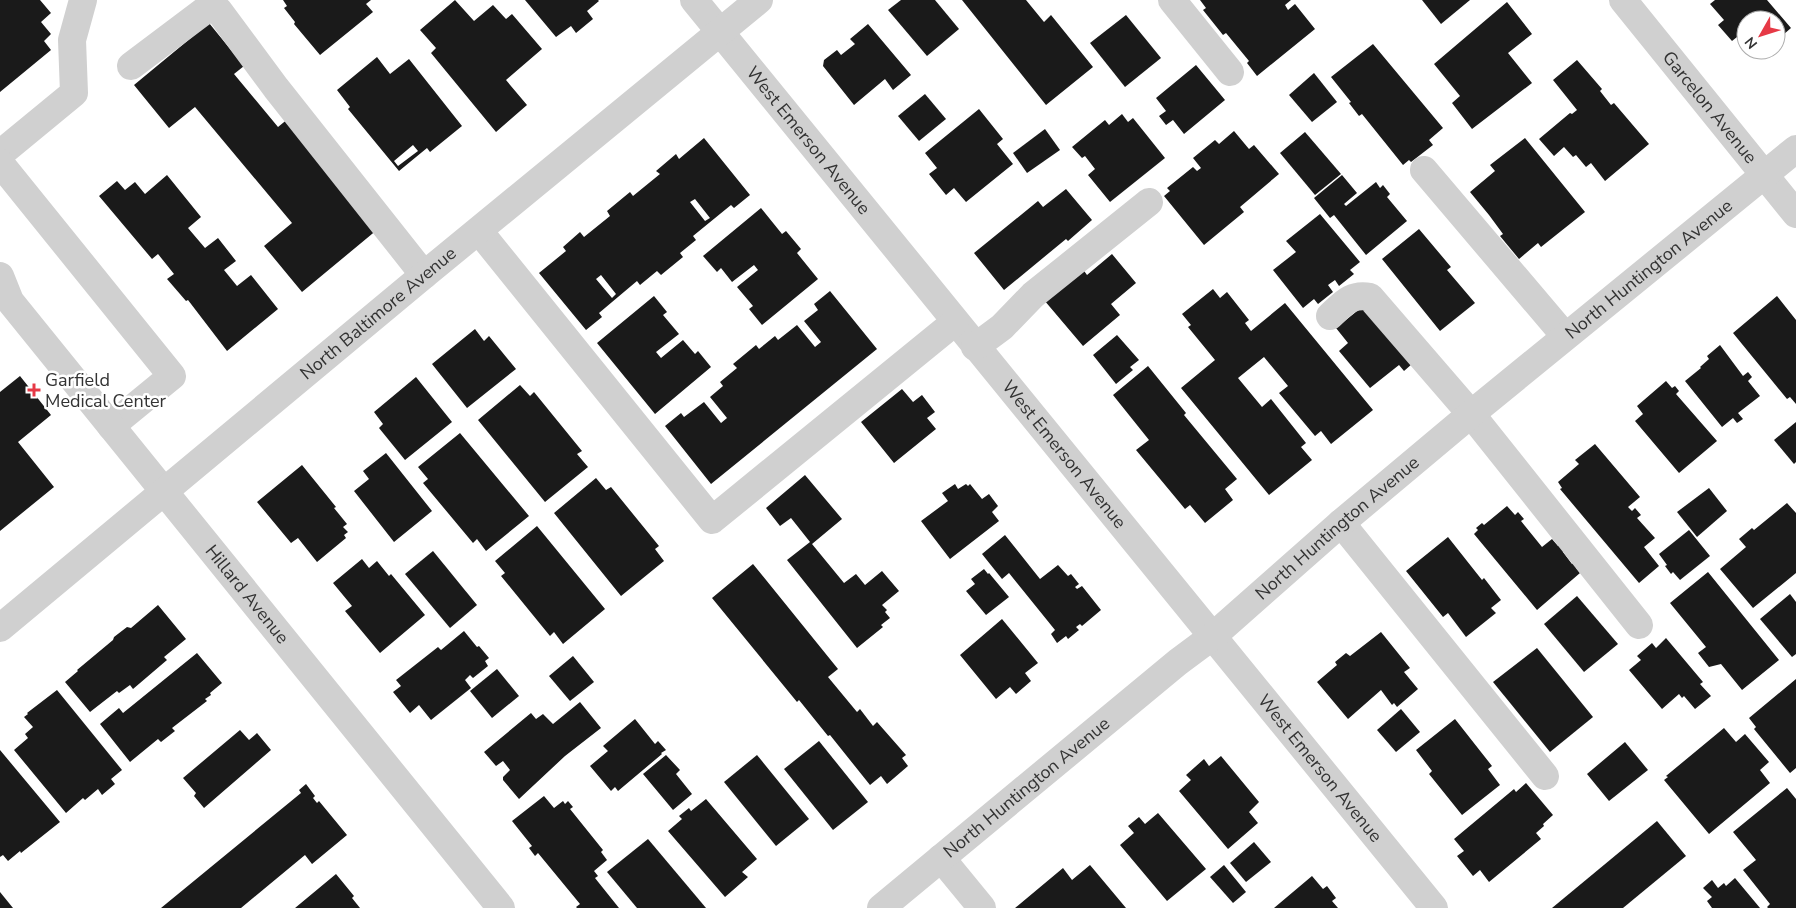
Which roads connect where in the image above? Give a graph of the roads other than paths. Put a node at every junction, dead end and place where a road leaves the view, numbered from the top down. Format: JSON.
{"nodes":[{"id":1,"x":84,"y":0,"type":"edge"},
{"id":2,"x":694,"y":0,"type":"edge"},
{"id":3,"x":759,"y":0,"type":"edge"},
{"id":4,"x":1172,"y":0,"type":"edge"},
{"id":5,"x":1622,"y":0,"type":"edge"},
{"id":6,"x":719,"y":32,"type":"junction"},
{"id":7,"x":131,"y":66,"type":"dead end"},
{"id":8,"x":1230,"y":72,"type":"dead end"},
{"id":9,"x":1796,"y":149,"type":"edge"},
{"id":10,"x":0,"y":154,"type":"edge"},
{"id":11,"x":0,"y":163,"type":"edge"},
{"id":12,"x":1424,"y":170,"type":"dead end"},
{"id":13,"x":1764,"y":176,"type":"junction"},
{"id":14,"x":1150,"y":202,"type":"dead end"},
{"id":15,"x":1796,"y":214,"type":"edge"},
{"id":16,"x":479,"y":231,"type":"junction"},
{"id":17,"x":424,"y":274,"type":"junction"},
{"id":18,"x":0,"y":276,"type":"edge"},
{"id":19,"x":1330,"y":316,"type":"dead end"},
{"id":20,"x":956,"y":322,"type":"junction"},
{"id":21,"x":1565,"y":336,"type":"junction"},
{"id":22,"x":976,"y":347,"type":"junction"},
{"id":23,"x":1471,"y":414,"type":"junction"},
{"id":24,"x":111,"y":426,"type":"junction"},
{"id":25,"x":164,"y":492,"type":"junction"},
{"id":26,"x":1341,"y":523,"type":"junction"},
{"id":27,"x":1639,"y":625,"type":"dead end"},
{"id":28,"x":0,"y":628,"type":"edge"},
{"id":29,"x":1213,"y":636,"type":"junction"},
{"id":30,"x":1545,"y":776,"type":"dead end"},
{"id":31,"x":941,"y":858,"type":"junction"},
{"id":32,"x":501,"y":908,"type":"edge"},
{"id":33,"x":880,"y":908,"type":"edge"},
{"id":34,"x":982,"y":908,"type":"edge"},
{"id":35,"x":1434,"y":908,"type":"edge"}],
"edges":[{"from":1,"to":10,"type":"street"},
{"from":2,"to":6,"type":"street","name":"West Emerson Avenue"},
{"from":3,"to":6,"type":"street","name":"North Baltimore Avenue"},
{"from":4,"to":8,"type":"street"},
{"from":5,"to":13,"type":"street","name":"Garcelon Avenue"},
{"from":6,"to":16,"type":"street","name":"North Baltimore Avenue"},
{"from":6,"to":20,"type":"street","name":"West Emerson Avenue"},
{"from":7,"to":17,"type":"street"},
{"from":9,"to":13,"type":"street","name":"North Huntington Avenue"},
{"from":11,"to":24,"type":"street"},
{"from":12,"to":21,"type":"street"},
{"from":13,"to":15,"type":"street","name":"Garcelon Avenue"},
{"from":13,"to":21,"type":"street","name":"North Huntington Avenue"},
{"from":14,"to":22,"type":"street"},
{"from":16,"to":17,"type":"street","name":"North Baltimore Avenue"},
{"from":16,"to":20,"type":"street"},
{"from":17,"to":25,"type":"street","name":"North Baltimore Avenue"},
{"from":18,"to":24,"type":"street","name":"Hillard Avenue"},
{"from":19,"to":23,"type":"street"},
{"from":20,"to":22,"type":"street","name":"West Emerson Avenue"},
{"from":21,"to":23,"type":"street","name":"North Huntington Avenue"},
{"from":22,"to":29,"type":"street","name":"West Emerson Avenue"},
{"from":23,"to":26,"type":"street","name":"North Huntington Avenue"},
{"from":23,"to":27,"type":"street"},
{"from":24,"to":25,"type":"street","name":"Hillard Avenue"},
{"from":25,"to":28,"type":"street","name":"North Baltimore Avenue"},
{"from":25,"to":32,"type":"street","name":"Hillard Avenue"},
{"from":26,"to":29,"type":"street","name":"North Huntington Avenue"},
{"from":26,"to":30,"type":"street"},
{"from":29,"to":31,"type":"street","name":"North Huntington Avenue"},
{"from":29,"to":35,"type":"street","name":"West Emerson Avenue"},
{"from":31,"to":33,"type":"street","name":"North Huntington Avenue"},
{"from":31,"to":34,"type":"street"}]}
